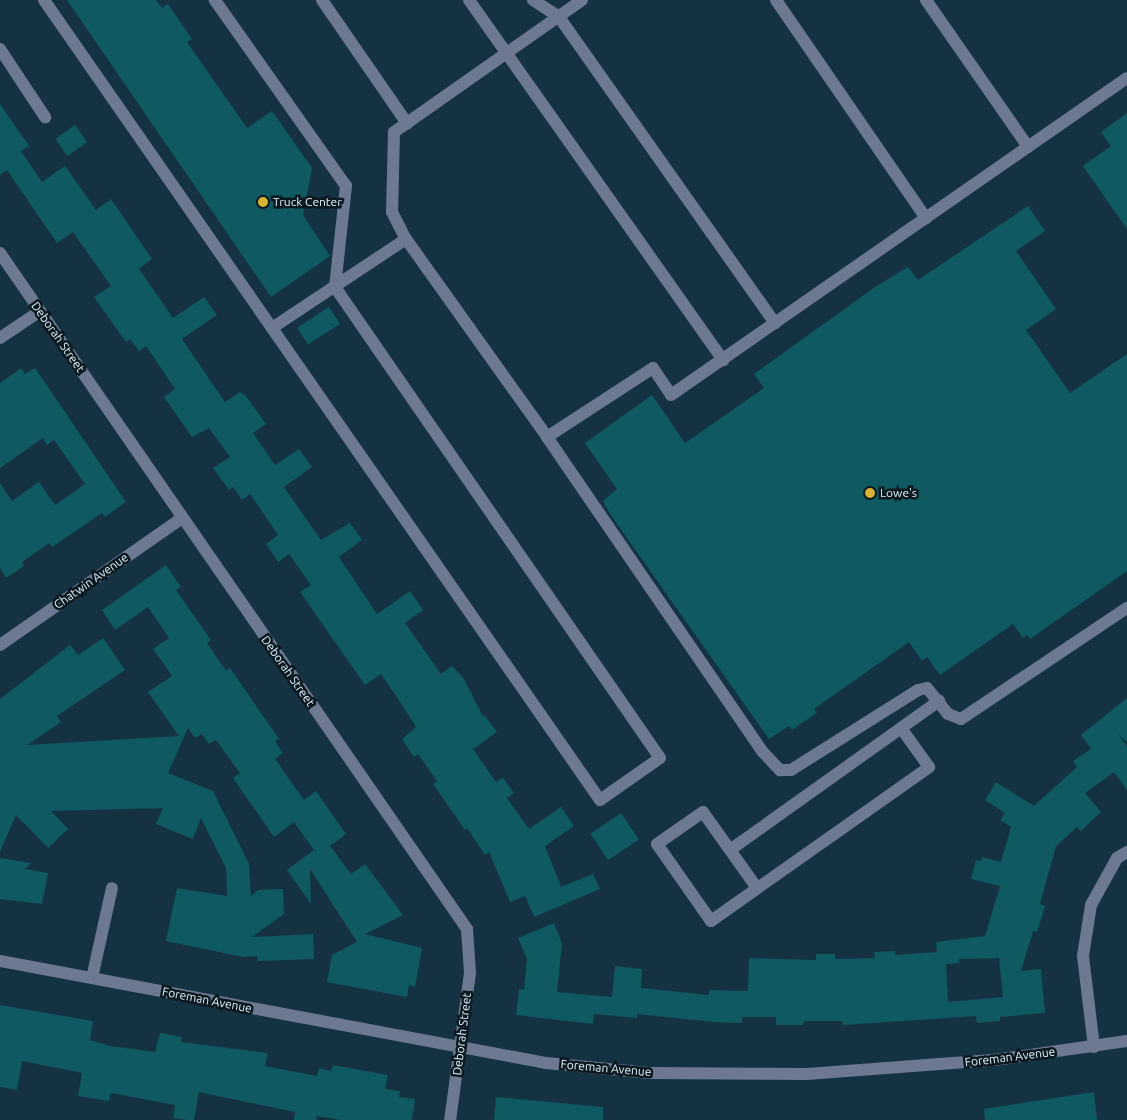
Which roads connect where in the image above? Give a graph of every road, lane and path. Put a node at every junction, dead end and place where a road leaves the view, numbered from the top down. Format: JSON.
{"nodes":[{"id":1,"x":44,"y":0,"type":"edge"},
{"id":2,"x":215,"y":0,"type":"edge"},
{"id":3,"x":322,"y":0,"type":"edge"},
{"id":4,"x":468,"y":0,"type":"edge"},
{"id":5,"x":533,"y":0,"type":"edge"},
{"id":6,"x":554,"y":0,"type":"edge"},
{"id":7,"x":582,"y":0,"type":"edge"},
{"id":8,"x":776,"y":0,"type":"edge"},
{"id":9,"x":926,"y":0,"type":"edge"},
{"id":10,"x":559,"y":17,"type":"junction"},
{"id":11,"x":0,"y":50,"type":"edge"},
{"id":12,"x":506,"y":53,"type":"junction"},
{"id":13,"x":1127,"y":78,"type":"edge"},
{"id":14,"x":45,"y":117,"type":"dead end"},
{"id":15,"x":407,"y":123,"type":"junction"},
{"id":16,"x":1028,"y":147,"type":"junction"},
{"id":17,"x":926,"y":218,"type":"junction"},
{"id":18,"x":406,"y":239,"type":"junction"},
{"id":19,"x":0,"y":253,"type":"edge"},
{"id":20,"x":335,"y":287,"type":"junction"},
{"id":21,"x":40,"y":311,"type":"junction"},
{"id":22,"x":775,"y":324,"type":"junction"},
{"id":23,"x":272,"y":328,"type":"junction"},
{"id":24,"x":0,"y":338,"type":"edge"},
{"id":25,"x":722,"y":360,"type":"junction"},
{"id":26,"x":547,"y":438,"type":"junction"},
{"id":27,"x":182,"y":518,"type":"junction"},
{"id":28,"x":1127,"y":608,"type":"edge"},
{"id":29,"x":0,"y":645,"type":"edge"},
{"id":30,"x":939,"y":701,"type":"junction"},
{"id":31,"x":901,"y":728,"type":"junction"},
{"id":32,"x":730,"y":850,"type":"junction"},
{"id":33,"x":1127,"y":852,"type":"edge"},
{"id":34,"x":112,"y":888,"type":"dead end"},
{"id":35,"x":757,"y":888,"type":"junction"},
{"id":36,"x":0,"y":961,"type":"edge"},
{"id":37,"x":92,"y":978,"type":"junction"},
{"id":38,"x":1127,"y":1041,"type":"edge"},
{"id":39,"x":462,"y":1047,"type":"junction"},
{"id":40,"x":1094,"y":1047,"type":"junction"},
{"id":41,"x":450,"y":1120,"type":"edge"}],
"edges":[{"from":1,"to":23,"type":"street"},
{"from":2,"to":20,"type":"street"},
{"from":3,"to":15,"type":"street"},
{"from":4,"to":12,"type":"street"},
{"from":5,"to":10,"type":"street"},
{"from":6,"to":10,"type":"street"},
{"from":7,"to":10,"type":"street"},
{"from":8,"to":17,"type":"street"},
{"from":9,"to":16,"type":"street"},
{"from":10,"to":12,"type":"street"},
{"from":10,"to":22,"type":"street"},
{"from":11,"to":14,"type":"street"},
{"from":12,"to":15,"type":"street"},
{"from":12,"to":25,"type":"street"},
{"from":13,"to":16,"type":"street"},
{"from":15,"to":18,"type":"street"},
{"from":16,"to":17,"type":"street"},
{"from":17,"to":22,"type":"street"},
{"from":18,"to":20,"type":"street"},
{"from":18,"to":26,"type":"street"},
{"from":19,"to":21,"type":"street","name":"Deborah Street"},
{"from":20,"to":23,"type":"street"},
{"from":20,"to":23,"type":"street"},
{"from":21,"to":24,"type":"street"},
{"from":21,"to":27,"type":"street","name":"Deborah Street"},
{"from":22,"to":25,"type":"street"},
{"from":25,"to":26,"type":"street"},
{"from":26,"to":30,"type":"street"},
{"from":27,"to":29,"type":"street","name":"Chatwin Avenue"},
{"from":27,"to":39,"type":"street","name":"Deborah Street"},
{"from":28,"to":30,"type":"street"},
{"from":30,"to":31,"type":"street"},
{"from":31,"to":32,"type":"street"},
{"from":31,"to":35,"type":"street"},
{"from":32,"to":35,"type":"street"},
{"from":32,"to":35,"type":"street"},
{"from":33,"to":40,"type":"street"},
{"from":34,"to":37,"type":"street"},
{"from":36,"to":37,"type":"street","name":"Foreman Avenue"},
{"from":37,"to":39,"type":"street","name":"Foreman Avenue"},
{"from":38,"to":40,"type":"street","name":"Foreman Avenue"},
{"from":39,"to":40,"type":"street","name":"Foreman Avenue"},
{"from":39,"to":41,"type":"street","name":"Deborah Street"}]}
